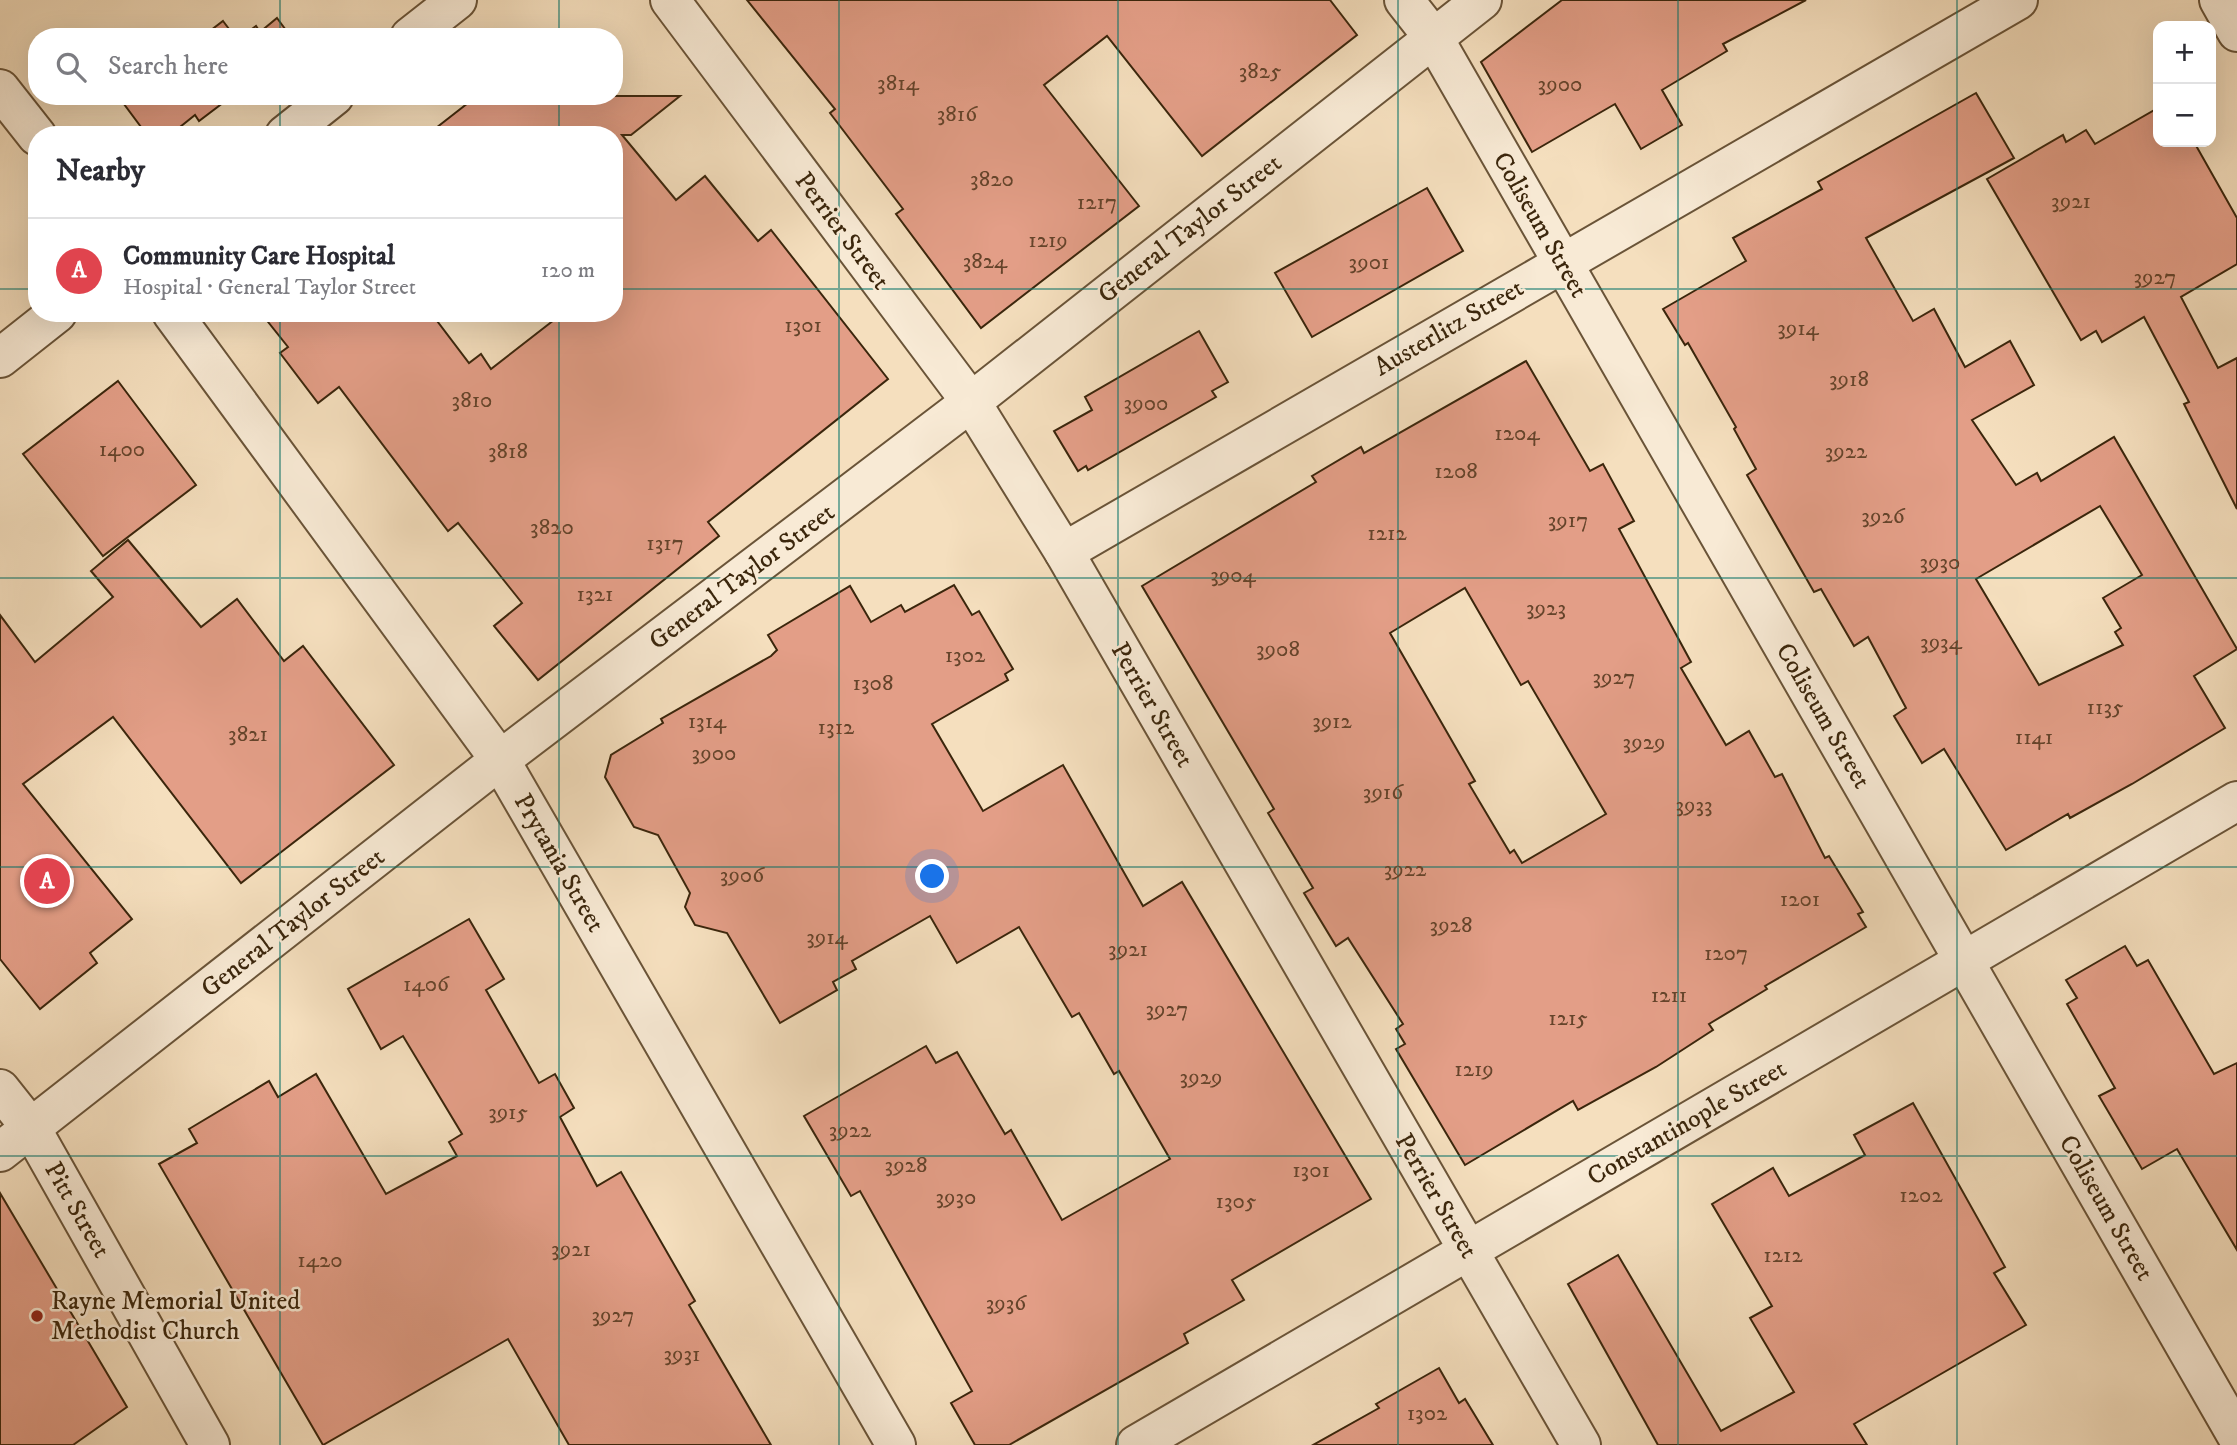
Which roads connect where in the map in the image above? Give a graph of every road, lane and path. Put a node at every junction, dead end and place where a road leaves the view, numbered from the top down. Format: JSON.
{"nodes":[{"id":1,"x":457,"y":0,"type":"edge"},
{"id":2,"x":670,"y":0,"type":"edge"},
{"id":3,"x":1404,"y":0,"type":"edge"},
{"id":4,"x":1482,"y":0,"type":"edge"},
{"id":5,"x":2018,"y":0,"type":"edge"},
{"id":6,"x":2219,"y":0,"type":"edge"},
{"id":7,"x":421,"y":28,"type":"edge"},
{"id":8,"x":2237,"y":32,"type":"edge"},
{"id":9,"x":1433,"y":37,"type":"junction"},
{"id":10,"x":0,"y":89,"type":"edge"},
{"id":11,"x":323,"y":105,"type":"edge"},
{"id":12,"x":29,"y":126,"type":"edge"},
{"id":13,"x":296,"y":126,"type":"edge"},
{"id":14,"x":1561,"y":262,"type":"junction"},
{"id":15,"x":46,"y":322,"type":"edge"},
{"id":16,"x":180,"y":322,"type":"edge"},
{"id":17,"x":0,"y":358,"type":"edge"},
{"id":18,"x":971,"y":402,"type":"junction"},
{"id":19,"x":1064,"y":552,"type":"junction"},
{"id":20,"x":500,"y":760,"type":"junction"},
{"id":21,"x":2237,"y":801,"type":"edge"},
{"id":22,"x":1964,"y":961,"type":"junction"},
{"id":23,"x":0,"y":1089,"type":"edge"},
{"id":24,"x":30,"y":1128,"type":"junction"},
{"id":25,"x":0,"y":1152,"type":"edge"},
{"id":26,"x":1469,"y":1251,"type":"junction"},
{"id":27,"x":2237,"y":1436,"type":"edge"},
{"id":28,"x":210,"y":1445,"type":"edge"},
{"id":29,"x":896,"y":1445,"type":"edge"},
{"id":30,"x":1136,"y":1445,"type":"edge"},
{"id":31,"x":1581,"y":1445,"type":"edge"}],
"edges":[{"from":1,"to":7,"type":"street"},
{"from":2,"to":18,"type":"street","name":"Perrier Street"},
{"from":3,"to":9,"type":"street","name":"Coliseum Street"},
{"from":4,"to":9,"type":"street","name":"General Taylor Street"},
{"from":5,"to":14,"type":"street","name":"Austerlitz Street"},
{"from":6,"to":8,"type":"street"},
{"from":9,"to":14,"type":"street","name":"Coliseum Street"},
{"from":9,"to":18,"type":"street","name":"General Taylor Street"},
{"from":10,"to":12,"type":"street"},
{"from":11,"to":13,"type":"street"},
{"from":14,"to":19,"type":"street","name":"Austerlitz Street"},
{"from":14,"to":22,"type":"street","name":"Coliseum Street"},
{"from":15,"to":17,"type":"street"},
{"from":16,"to":20,"type":"street","name":"Prytania Street"},
{"from":18,"to":19,"type":"street","name":"Perrier Street"},
{"from":18,"to":20,"type":"street","name":"General Taylor Street"},
{"from":19,"to":26,"type":"street","name":"Perrier Street"},
{"from":20,"to":24,"type":"street","name":"General Taylor Street"},
{"from":20,"to":29,"type":"street","name":"Prytania Street"},
{"from":21,"to":22,"type":"street","name":"Constantinople Street"},
{"from":22,"to":26,"type":"street","name":"Constantinople Street"},
{"from":22,"to":27,"type":"street","name":"Coliseum Street"},
{"from":23,"to":24,"type":"street","name":"Pitt Street"},
{"from":24,"to":25,"type":"street","name":"General Taylor Street"},
{"from":24,"to":28,"type":"street","name":"Pitt Street"},
{"from":26,"to":30,"type":"street","name":"Constantinople Street"},
{"from":26,"to":31,"type":"street","name":"Perrier Street"}]}
